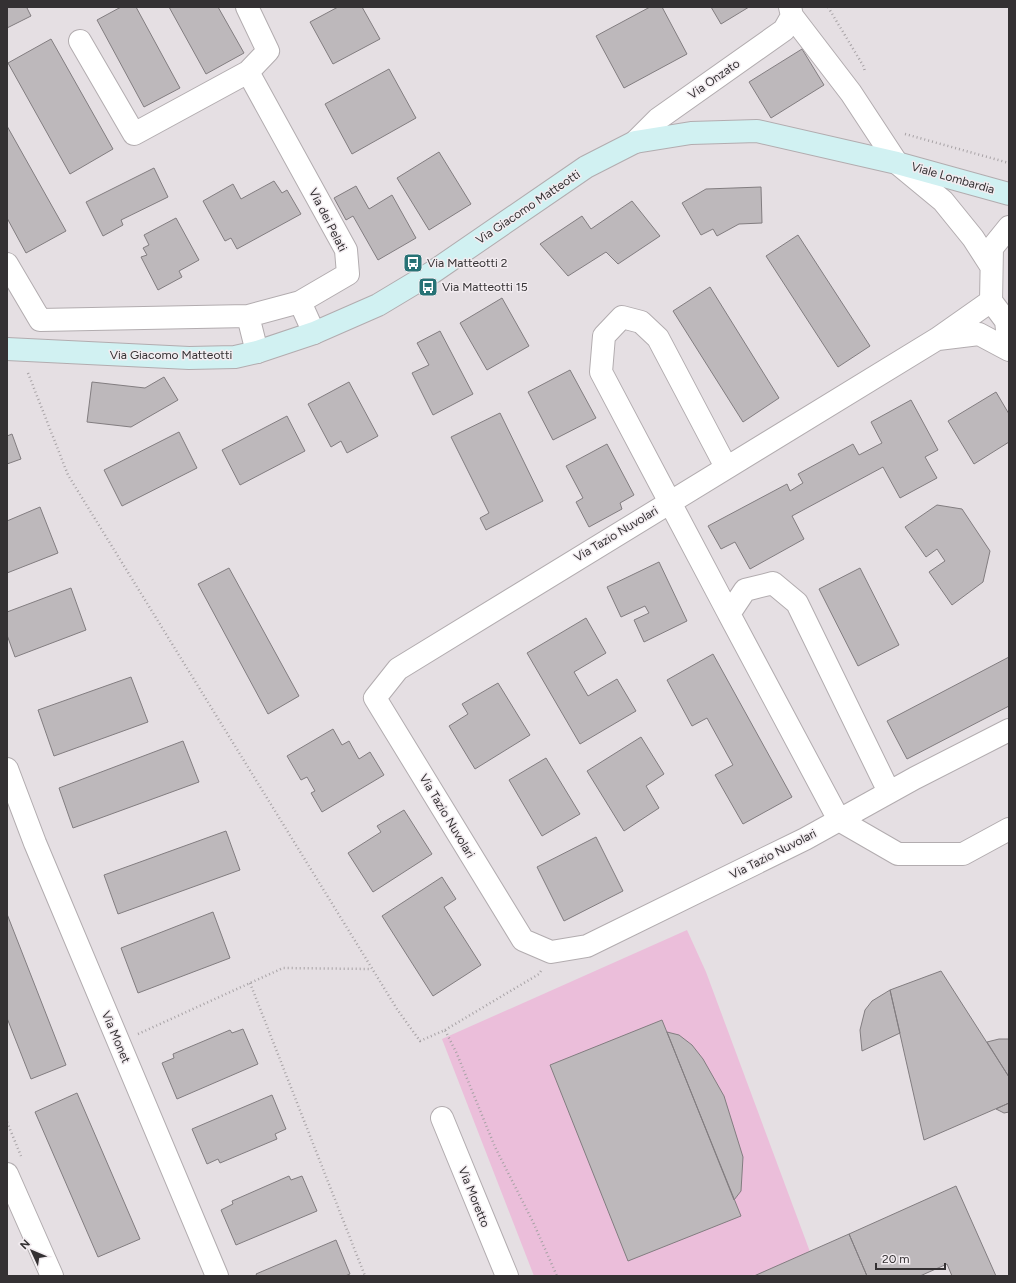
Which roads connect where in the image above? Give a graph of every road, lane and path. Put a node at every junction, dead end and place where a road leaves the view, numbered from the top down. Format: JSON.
{"nodes":[{"id":1,"x":247,"y":7,"type":"edge"},
{"id":2,"x":828,"y":7,"type":"edge"},
{"id":3,"x":791,"y":12,"type":"edge"},
{"id":4,"x":80,"y":41,"type":"dead end"},
{"id":5,"x":248,"y":72,"type":"junction"},
{"id":6,"x":865,"y":78,"type":"dead end"},
{"id":7,"x":904,"y":134,"type":"dead end"},
{"id":8,"x":635,"y":142,"type":"junction"},
{"id":9,"x":897,"y":163,"type":"junction"},
{"id":10,"x":1009,"y":163,"type":"edge"},
{"id":11,"x":1009,"y":194,"type":"edge"},
{"id":12,"x":1009,"y":227,"type":"edge"},
{"id":13,"x":7,"y":264,"type":"edge"},
{"id":14,"x":991,"y":266,"type":"junction"},
{"id":15,"x":991,"y":301,"type":"junction"},
{"id":16,"x":300,"y":302,"type":"junction"},
{"id":17,"x":248,"y":316,"type":"junction"},
{"id":18,"x":1007,"y":318,"type":"edge"},
{"id":19,"x":314,"y":333,"type":"junction"},
{"id":20,"x":937,"y":339,"type":"junction"},
{"id":21,"x":1009,"y":347,"type":"edge"},
{"id":22,"x":7,"y":349,"type":"edge"},
{"id":23,"x":1009,"y":350,"type":"edge"},
{"id":24,"x":257,"y":352,"type":"junction"},
{"id":25,"x":28,"y":372,"type":"dead end"},
{"id":26,"x":726,"y":467,"type":"junction"},
{"id":27,"x":670,"y":502,"type":"junction"},
{"id":28,"x":729,"y":614,"type":"junction"},
{"id":29,"x":1009,"y":730,"type":"edge"},
{"id":30,"x":7,"y":769,"type":"edge"},
{"id":31,"x":889,"y":792,"type":"junction"},
{"id":32,"x":12,"y":799,"type":"edge"},
{"id":33,"x":839,"y":820,"type":"junction"},
{"id":34,"x":1009,"y":829,"type":"edge"},
{"id":35,"x":551,"y":952,"type":"junction"},
{"id":36,"x":372,"y":969,"type":"junction"},
{"id":37,"x":250,"y":983,"type":"junction"},
{"id":38,"x":445,"y":1030,"type":"junction"},
{"id":39,"x":119,"y":1043,"type":"junction"},
{"id":40,"x":442,"y":1118,"type":"dead end"},
{"id":41,"x":7,"y":1174,"type":"edge"},
{"id":42,"x":52,"y":1276,"type":"edge"},
{"id":43,"x":217,"y":1276,"type":"edge"},
{"id":44,"x":365,"y":1276,"type":"edge"},
{"id":45,"x":507,"y":1276,"type":"edge"},
{"id":46,"x":557,"y":1276,"type":"edge"}],
"edges":[{"from":1,"to":5,"type":"street"},
{"from":2,"to":6,"type":"path"},
{"from":3,"to":8,"type":"street","name":"Via Onzato"},
{"from":3,"to":9,"type":"street","name":"Via Onzato"},
{"from":4,"to":5,"type":"street"},
{"from":5,"to":16,"type":"street","name":"Via dei Pelati"},
{"from":7,"to":10,"type":"path"},
{"from":8,"to":9,"type":"street","name":"Via Giacomo Matteotti"},
{"from":8,"to":19,"type":"street","name":"Via Giacomo Matteotti"},
{"from":9,"to":11,"type":"street","name":"Viale Lombardia"},
{"from":9,"to":14,"type":"street","name":"Via Onzato"},
{"from":12,"to":14,"type":"street"},
{"from":13,"to":17,"type":"street","name":"Via dei Pelati"},
{"from":14,"to":15,"type":"street"},
{"from":15,"to":18,"type":"street"},
{"from":15,"to":20,"type":"street","name":"Via Tazio Nuvolari"},
{"from":16,"to":17,"type":"street","name":"Via dei Pelati"},
{"from":16,"to":19,"type":"street"},
{"from":17,"to":24,"type":"street"},
{"from":18,"to":21,"type":"street"},
{"from":19,"to":24,"type":"street","name":"Via Giacomo Matteotti"},
{"from":20,"to":23,"type":"street"},
{"from":20,"to":26,"type":"street","name":"Via Tazio Nuvolari"},
{"from":22,"to":24,"type":"street","name":"Via Giacomo Matteotti"},
{"from":25,"to":36,"type":"path"},
{"from":26,"to":27,"type":"street","name":"Via Tazio Nuvolari"},
{"from":26,"to":27,"type":"street","name":"Via Tazio Nuvolari"},
{"from":27,"to":28,"type":"street","name":"Via Tazio Nuvolari"},
{"from":27,"to":35,"type":"street","name":"Via Tazio Nuvolari"},
{"from":28,"to":31,"type":"street"},
{"from":28,"to":33,"type":"street","name":"Via Tazio Nuvolari"},
{"from":29,"to":31,"type":"street","name":"Via Tazio Nuvolari"},
{"from":30,"to":32,"type":"street","name":"Via Monet"},
{"from":31,"to":33,"type":"street","name":"Via Tazio Nuvolari"},
{"from":32,"to":39,"type":"street","name":"Via Monet"},
{"from":33,"to":34,"type":"street"},
{"from":33,"to":35,"type":"street","name":"Via Tazio Nuvolari"},
{"from":35,"to":38,"type":"path"},
{"from":36,"to":37,"type":"path"},
{"from":36,"to":38,"type":"path"},
{"from":37,"to":39,"type":"path"},
{"from":37,"to":44,"type":"path"},
{"from":38,"to":46,"type":"path"},
{"from":39,"to":43,"type":"street","name":"Via Monet"},
{"from":40,"to":45,"type":"street","name":"Via Moretto"},
{"from":41,"to":42,"type":"street"}]}
